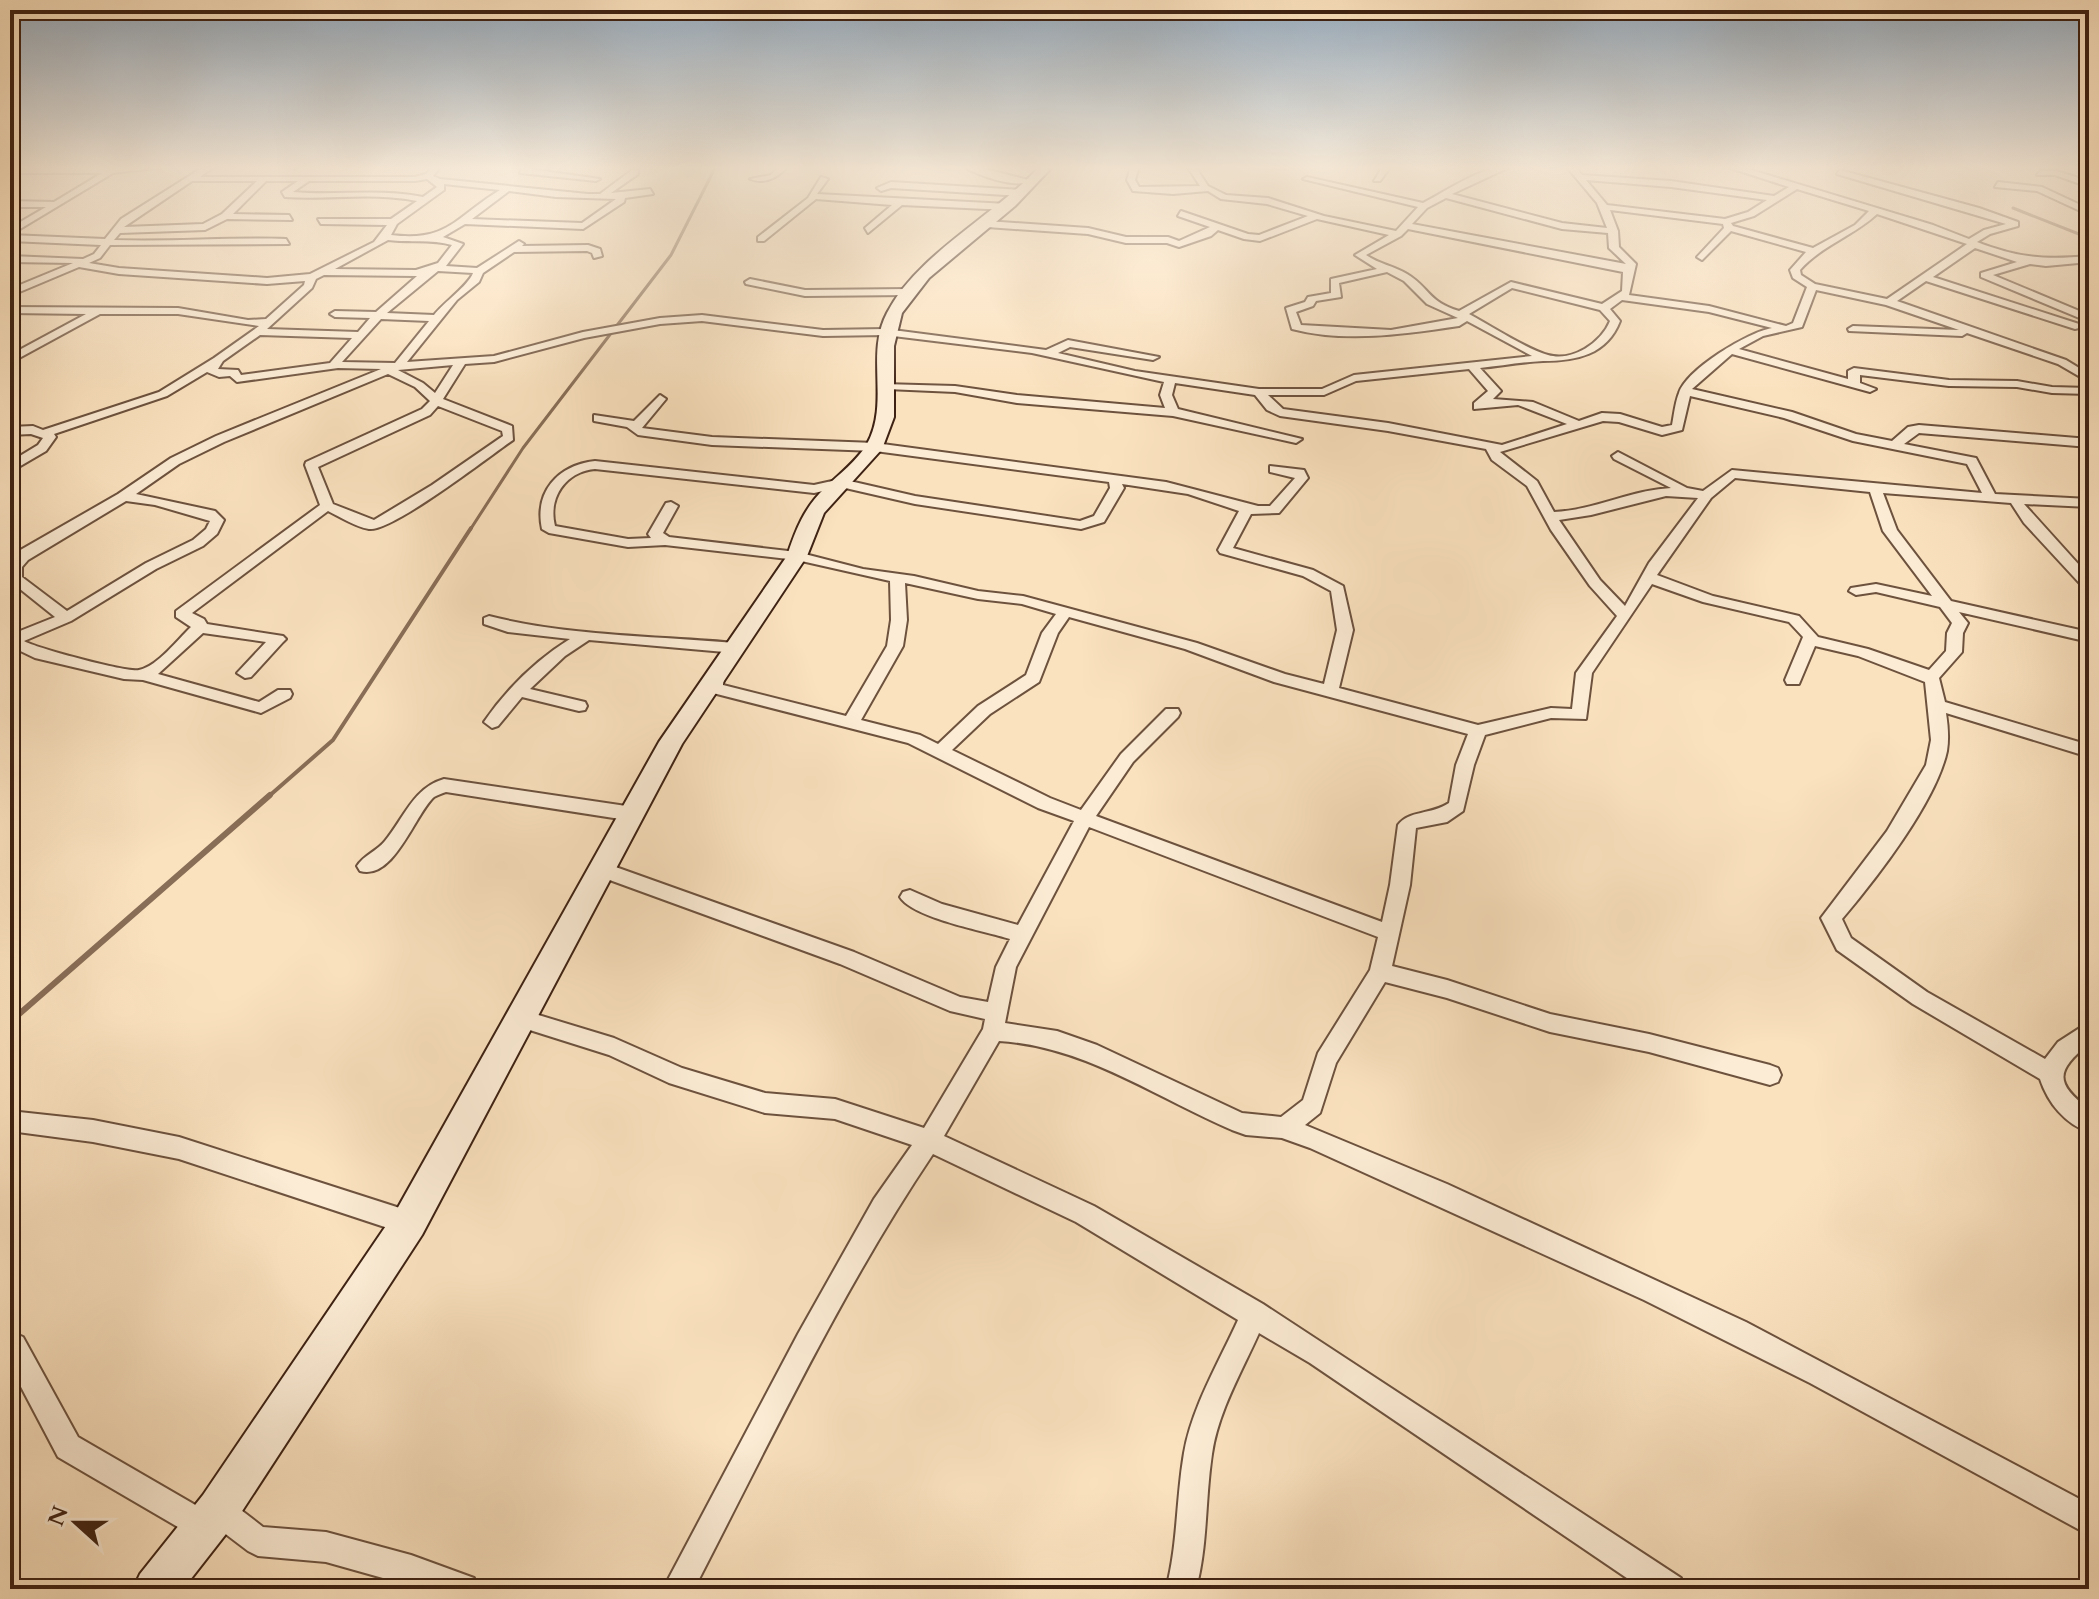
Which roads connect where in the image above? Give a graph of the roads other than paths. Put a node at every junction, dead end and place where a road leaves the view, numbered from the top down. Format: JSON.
{"nodes":[{"id":1,"x":61,"y":241,"type":"edge"},
{"id":2,"x":379,"y":241,"type":"edge"},
{"id":3,"x":446,"y":241,"type":"edge"},
{"id":4,"x":522,"y":241,"type":"edge"},
{"id":5,"x":967,"y":241,"type":"edge"},
{"id":6,"x":1170,"y":241,"type":"edge"},
{"id":7,"x":1189,"y":241,"type":"edge"},
{"id":8,"x":1386,"y":241,"type":"edge"},
{"id":9,"x":1480,"y":241,"type":"edge"},
{"id":10,"x":1614,"y":241,"type":"edge"},
{"id":11,"x":1715,"y":241,"type":"edge"},
{"id":12,"x":1780,"y":241,"type":"edge"},
{"id":13,"x":1833,"y":241,"type":"edge"},
{"id":14,"x":1960,"y":241,"type":"edge"},
{"id":15,"x":1973,"y":241,"type":"edge"},
{"id":16,"x":286,"y":242,"type":"dead end"},
{"id":17,"x":108,"y":243,"type":"junction"},
{"id":18,"x":1972,"y":245,"type":"junction"},
{"id":19,"x":511,"y":249,"type":"junction"},
{"id":20,"x":1814,"y":251,"type":"junction"},
{"id":21,"x":597,"y":256,"type":"dead end"},
{"id":22,"x":1702,"y":257,"type":"dead end"},
{"id":23,"x":10,"y":259,"type":"edge"},
{"id":24,"x":2089,"y":259,"type":"edge"},
{"id":25,"x":2027,"y":261,"type":"junction"},
{"id":26,"x":84,"y":262,"type":"junction"},
{"id":27,"x":2070,"y":262,"type":"junction"},
{"id":28,"x":438,"y":266,"type":"junction"},
{"id":29,"x":1389,"y":269,"type":"junction"},
{"id":30,"x":1628,"y":270,"type":"junction"},
{"id":31,"x":2089,"y":271,"type":"edge"},
{"id":32,"x":478,"y":272,"type":"junction"},
{"id":33,"x":316,"y":274,"type":"junction"},
{"id":34,"x":1924,"y":277,"type":"junction"},
{"id":35,"x":10,"y":279,"type":"edge"},
{"id":36,"x":40,"y":280,"type":"junction"},
{"id":37,"x":750,"y":282,"type":"dead end"},
{"id":38,"x":1812,"y":286,"type":"junction"},
{"id":39,"x":909,"y":292,"type":"junction"},
{"id":40,"x":10,"y":293,"type":"edge"},
{"id":41,"x":1621,"y":297,"type":"junction"},
{"id":42,"x":1889,"y":302,"type":"junction"},
{"id":43,"x":1604,"y":308,"type":"junction"},
{"id":44,"x":103,"y":309,"type":"junction"},
{"id":45,"x":10,"y":310,"type":"edge"},
{"id":46,"x":335,"y":314,"type":"dead end"},
{"id":47,"x":1461,"y":314,"type":"junction"},
{"id":48,"x":379,"y":315,"type":"junction"},
{"id":49,"x":438,"y":318,"type":"junction"},
{"id":50,"x":2089,"y":319,"type":"edge"},
{"id":51,"x":267,"y":322,"type":"junction"},
{"id":52,"x":2075,"y":326,"type":"dead end"},
{"id":53,"x":1787,"y":329,"type":"junction"},
{"id":54,"x":1853,"y":329,"type":"dead end"},
{"id":55,"x":1958,"y":330,"type":"junction"},
{"id":56,"x":258,"y":332,"type":"junction"},
{"id":57,"x":885,"y":332,"type":"junction"},
{"id":58,"x":362,"y":335,"type":"junction"},
{"id":59,"x":1929,"y":345,"type":"dead end"},
{"id":60,"x":1730,"y":350,"type":"junction"},
{"id":61,"x":1045,"y":355,"type":"junction"},
{"id":62,"x":1153,"y":357,"type":"dead end"},
{"id":63,"x":1544,"y":358,"type":"junction"},
{"id":64,"x":219,"y":359,"type":"junction"},
{"id":65,"x":10,"y":360,"type":"edge"},
{"id":66,"x":461,"y":362,"type":"junction"},
{"id":67,"x":338,"y":365,"type":"junction"},
{"id":68,"x":1472,"y":366,"type":"junction"},
{"id":69,"x":394,"y":368,"type":"junction"},
{"id":70,"x":1170,"y":379,"type":"junction"},
{"id":71,"x":2089,"y":379,"type":"edge"},
{"id":72,"x":1854,"y":385,"type":"junction"},
{"id":73,"x":887,"y":386,"type":"junction"},
{"id":74,"x":1870,"y":389,"type":"dead end"},
{"id":75,"x":1685,"y":391,"type":"junction"},
{"id":76,"x":2089,"y":391,"type":"edge"},
{"id":77,"x":1259,"y":392,"type":"junction"},
{"id":78,"x":660,"y":399,"type":"dead end"},
{"id":79,"x":437,"y":400,"type":"junction"},
{"id":80,"x":1478,"y":406,"type":"junction"},
{"id":81,"x":1275,"y":410,"type":"junction"},
{"id":82,"x":1173,"y":412,"type":"junction"},
{"id":83,"x":598,"y":418,"type":"dead end"},
{"id":84,"x":1471,"y":421,"type":"dead end"},
{"id":85,"x":1576,"y":424,"type":"junction"},
{"id":86,"x":636,"y":426,"type":"junction"},
{"id":87,"x":10,"y":431,"type":"edge"},
{"id":88,"x":43,"y":434,"type":"junction"},
{"id":89,"x":1268,"y":434,"type":"junction"},
{"id":90,"x":1296,"y":439,"type":"dead end"},
{"id":91,"x":2089,"y":443,"type":"edge"},
{"id":92,"x":1894,"y":446,"type":"junction"},
{"id":93,"x":875,"y":447,"type":"junction"},
{"id":94,"x":1491,"y":448,"type":"junction"},
{"id":95,"x":1618,"y":456,"type":"dead end"},
{"id":96,"x":10,"y":468,"type":"edge"},
{"id":97,"x":1275,"y":469,"type":"dead end"},
{"id":98,"x":1114,"y":479,"type":"junction"},
{"id":99,"x":841,"y":483,"type":"junction"},
{"id":100,"x":1874,"y":486,"type":"junction"},
{"id":101,"x":1684,"y":489,"type":"junction"},
{"id":102,"x":1706,"y":496,"type":"junction"},
{"id":103,"x":123,"y":497,"type":"junction"},
{"id":104,"x":1988,"y":497,"type":"junction"},
{"id":105,"x":2016,"y":501,"type":"junction"},
{"id":106,"x":2089,"y":503,"type":"edge"},
{"id":107,"x":327,"y":506,"type":"junction"},
{"id":108,"x":671,"y":506,"type":"dead end"},
{"id":109,"x":1246,"y":511,"type":"junction"},
{"id":110,"x":1550,"y":516,"type":"junction"},
{"id":111,"x":665,"y":541,"type":"junction"},
{"id":112,"x":797,"y":556,"type":"junction"},
{"id":113,"x":16,"y":559,"type":"edge"},
{"id":114,"x":897,"y":578,"type":"junction"},
{"id":115,"x":1650,"y":578,"type":"junction"},
{"id":116,"x":2089,"y":585,"type":"edge"},
{"id":117,"x":1856,"y":591,"type":"dead end"},
{"id":118,"x":1945,"y":602,"type":"junction"},
{"id":119,"x":1067,"y":610,"type":"junction"},
{"id":120,"x":1625,"y":615,"type":"junction"},
{"id":121,"x":66,"y":618,"type":"junction"},
{"id":122,"x":489,"y":621,"type":"dead end"},
{"id":123,"x":199,"y":628,"type":"junction"},
{"id":124,"x":587,"y":635,"type":"junction"},
{"id":125,"x":2089,"y":637,"type":"edge"},
{"id":126,"x":11,"y":640,"type":"edge"},
{"id":127,"x":1809,"y":640,"type":"junction"},
{"id":128,"x":736,"y":648,"type":"junction"},
{"id":129,"x":245,"y":673,"type":"dead end"},
{"id":130,"x":143,"y":675,"type":"junction"},
{"id":131,"x":716,"y":676,"type":"junction"},
{"id":132,"x":1931,"y":677,"type":"junction"},
{"id":133,"x":1793,"y":680,"type":"dead end"},
{"id":134,"x":518,"y":691,"type":"junction"},
{"id":135,"x":1330,"y":691,"type":"junction"},
{"id":136,"x":284,"y":694,"type":"dead end"},
{"id":137,"x":1937,"y":705,"type":"junction"},
{"id":138,"x":579,"y":706,"type":"dead end"},
{"id":139,"x":1172,"y":713,"type":"dead end"},
{"id":140,"x":492,"y":722,"type":"dead end"},
{"id":141,"x":851,"y":722,"type":"junction"},
{"id":142,"x":1478,"y":731,"type":"junction"},
{"id":143,"x":941,"y":751,"type":"junction"},
{"id":144,"x":2089,"y":751,"type":"edge"},
{"id":145,"x":633,"y":814,"type":"junction"},
{"id":146,"x":1086,"y":819,"type":"junction"},
{"id":147,"x":367,"y":866,"type":"dead end"},
{"id":148,"x":603,"y":870,"type":"junction"},
{"id":149,"x":910,"y":897,"type":"dead end"},
{"id":150,"x":1389,"y":933,"type":"junction"},
{"id":151,"x":1022,"y":934,"type":"junction"},
{"id":152,"x":1380,"y":972,"type":"junction"},
{"id":153,"x":522,"y":1019,"type":"junction"},
{"id":154,"x":995,"y":1022,"type":"junction"},
{"id":155,"x":2089,"y":1031,"type":"edge"},
{"id":156,"x":2052,"y":1074,"type":"junction"},
{"id":157,"x":1770,"y":1075,"type":"dead end"},
{"id":158,"x":10,"y":1121,"type":"edge"},
{"id":159,"x":2089,"y":1122,"type":"edge"},
{"id":160,"x":1284,"y":1128,"type":"junction"},
{"id":161,"x":929,"y":1140,"type":"junction"},
{"id":162,"x":409,"y":1223,"type":"junction"},
{"id":163,"x":1254,"y":1313,"type":"junction"},
{"id":164,"x":14,"y":1346,"type":"dead end"},
{"id":165,"x":211,"y":1519,"type":"junction"},
{"id":166,"x":2089,"y":1520,"type":"edge"},
{"id":167,"x":155,"y":1589,"type":"edge"},
{"id":168,"x":463,"y":1589,"type":"edge"},
{"id":169,"x":678,"y":1589,"type":"edge"},
{"id":170,"x":1181,"y":1589,"type":"edge"},
{"id":171,"x":1670,"y":1589,"type":"edge"}],
"edges":[{"from":1,"to":17,"type":"street"},
{"from":2,"to":33,"type":"street"},
{"from":3,"to":28,"type":"street"},
{"from":4,"to":19,"type":"street"},
{"from":5,"to":39,"type":"street"},
{"from":6,"to":7,"type":"street"},
{"from":8,"to":29,"type":"street"},
{"from":9,"to":30,"type":"street"},
{"from":10,"to":30,"type":"street"},
{"from":11,"to":22,"type":"street"},
{"from":12,"to":20,"type":"street"},
{"from":13,"to":20,"type":"street"},
{"from":14,"to":18,"type":"street"},
{"from":15,"to":18,"type":"street"},
{"from":16,"to":17,"type":"street"},
{"from":17,"to":26,"type":"street"},
{"from":18,"to":25,"type":"street"},
{"from":18,"to":34,"type":"street"},
{"from":19,"to":21,"type":"street"},
{"from":19,"to":32,"type":"street"},
{"from":20,"to":38,"type":"street"},
{"from":23,"to":26,"type":"street"},
{"from":24,"to":27,"type":"street"},
{"from":25,"to":27,"type":"street"},
{"from":25,"to":50,"type":"street"},
{"from":26,"to":33,"type":"street"},
{"from":26,"to":36,"type":"street"},
{"from":27,"to":31,"type":"street"},
{"from":28,"to":32,"type":"street"},
{"from":28,"to":33,"type":"street"},
{"from":28,"to":48,"type":"street"},
{"from":29,"to":47,"type":"street"},
{"from":29,"to":47,"type":"street"},
{"from":30,"to":41,"type":"street"},
{"from":32,"to":49,"type":"street"},
{"from":33,"to":51,"type":"street"},
{"from":34,"to":42,"type":"street"},
{"from":34,"to":52,"type":"street"},
{"from":35,"to":36,"type":"street"},
{"from":36,"to":40,"type":"street"},
{"from":37,"to":39,"type":"street"},
{"from":38,"to":42,"type":"street"},
{"from":38,"to":53,"type":"street"},
{"from":39,"to":57,"type":"street"},
{"from":41,"to":43,"type":"street"},
{"from":41,"to":53,"type":"street"},
{"from":42,"to":55,"type":"street"},
{"from":43,"to":47,"type":"street"},
{"from":43,"to":63,"type":"street"},
{"from":44,"to":45,"type":"street"},
{"from":44,"to":51,"type":"street"},
{"from":44,"to":65,"type":"street"},
{"from":46,"to":48,"type":"street"},
{"from":47,"to":63,"type":"street"},
{"from":48,"to":49,"type":"street"},
{"from":48,"to":58,"type":"street"},
{"from":49,"to":69,"type":"street"},
{"from":51,"to":56,"type":"street"},
{"from":53,"to":60,"type":"street"},
{"from":54,"to":55,"type":"street"},
{"from":55,"to":59,"type":"street"},
{"from":55,"to":71,"type":"street"},
{"from":56,"to":58,"type":"street"},
{"from":56,"to":64,"type":"street"},
{"from":57,"to":61,"type":"street"},
{"from":57,"to":66,"type":"street"},
{"from":57,"to":73,"type":"street"},
{"from":58,"to":67,"type":"street"},
{"from":60,"to":72,"type":"street"},
{"from":60,"to":75,"type":"street"},
{"from":61,"to":62,"type":"street"},
{"from":61,"to":70,"type":"street"},
{"from":63,"to":68,"type":"street"},
{"from":64,"to":67,"type":"street"},
{"from":64,"to":88,"type":"street"},
{"from":66,"to":69,"type":"street"},
{"from":66,"to":79,"type":"street"},
{"from":67,"to":69,"type":"street"},
{"from":68,"to":77,"type":"street"},
{"from":68,"to":80,"type":"street"},
{"from":69,"to":79,"type":"street"},
{"from":69,"to":103,"type":"street"},
{"from":70,"to":77,"type":"street"},
{"from":70,"to":82,"type":"street"},
{"from":72,"to":74,"type":"street"},
{"from":72,"to":76,"type":"street"},
{"from":73,"to":82,"type":"street"},
{"from":73,"to":93,"type":"street"},
{"from":75,"to":85,"type":"street"},
{"from":75,"to":92,"type":"street"},
{"from":77,"to":81,"type":"street"},
{"from":78,"to":86,"type":"street"},
{"from":79,"to":107,"type":"street"},
{"from":79,"to":107,"type":"street"},
{"from":80,"to":84,"type":"street"},
{"from":80,"to":85,"type":"street"},
{"from":81,"to":89,"type":"street"},
{"from":81,"to":94,"type":"street"},
{"from":82,"to":89,"type":"street"},
{"from":83,"to":86,"type":"street"},
{"from":85,"to":94,"type":"street"},
{"from":86,"to":93,"type":"street"},
{"from":87,"to":88,"type":"street"},
{"from":88,"to":96,"type":"street"},
{"from":89,"to":90,"type":"street"},
{"from":91,"to":92,"type":"street"},
{"from":92,"to":104,"type":"street"},
{"from":93,"to":98,"type":"street"},
{"from":93,"to":99,"type":"street"},
{"from":94,"to":110,"type":"street"},
{"from":95,"to":101,"type":"street"},
{"from":97,"to":109,"type":"street"},
{"from":98,"to":99,"type":"street"},
{"from":98,"to":109,"type":"street"},
{"from":99,"to":111,"type":"street"},
{"from":99,"to":112,"type":"street"},
{"from":100,"to":102,"type":"street"},
{"from":100,"to":104,"type":"street"},
{"from":100,"to":118,"type":"street"},
{"from":101,"to":102,"type":"street"},
{"from":101,"to":110,"type":"street"},
{"from":102,"to":115,"type":"street"},
{"from":103,"to":113,"type":"street"},
{"from":103,"to":121,"type":"street"},
{"from":104,"to":105,"type":"street"},
{"from":105,"to":106,"type":"street"},
{"from":105,"to":116,"type":"street"},
{"from":107,"to":123,"type":"street"},
{"from":108,"to":111,"type":"street"},
{"from":109,"to":135,"type":"street"},
{"from":110,"to":120,"type":"street"},
{"from":111,"to":112,"type":"street"},
{"from":112,"to":114,"type":"street"},
{"from":112,"to":128,"type":"street"},
{"from":113,"to":121,"type":"street"},
{"from":114,"to":119,"type":"street"},
{"from":114,"to":141,"type":"street"},
{"from":115,"to":120,"type":"street"},
{"from":115,"to":127,"type":"street"},
{"from":117,"to":118,"type":"street"},
{"from":118,"to":125,"type":"street"},
{"from":118,"to":132,"type":"street"},
{"from":119,"to":135,"type":"street"},
{"from":119,"to":143,"type":"street"},
{"from":120,"to":142,"type":"street"},
{"from":121,"to":126,"type":"street"},
{"from":122,"to":124,"type":"street"},
{"from":123,"to":129,"type":"street"},
{"from":123,"to":130,"type":"street"},
{"from":124,"to":128,"type":"street"},
{"from":124,"to":134,"type":"street"},
{"from":126,"to":130,"type":"street"},
{"from":127,"to":132,"type":"street"},
{"from":127,"to":133,"type":"street"},
{"from":128,"to":131,"type":"street"},
{"from":130,"to":136,"type":"street"},
{"from":131,"to":141,"type":"street"},
{"from":131,"to":145,"type":"street"},
{"from":132,"to":137,"type":"street"},
{"from":134,"to":138,"type":"street"},
{"from":134,"to":140,"type":"street"},
{"from":135,"to":142,"type":"street"},
{"from":137,"to":144,"type":"street"},
{"from":137,"to":156,"type":"street"},
{"from":139,"to":146,"type":"street"},
{"from":141,"to":143,"type":"street"},
{"from":142,"to":150,"type":"street"},
{"from":143,"to":146,"type":"street"},
{"from":145,"to":147,"type":"street"},
{"from":145,"to":148,"type":"street"},
{"from":146,"to":150,"type":"street"},
{"from":146,"to":151,"type":"street"},
{"from":148,"to":153,"type":"street"},
{"from":148,"to":154,"type":"street"},
{"from":149,"to":151,"type":"street"},
{"from":150,"to":152,"type":"street"},
{"from":151,"to":154,"type":"street"},
{"from":152,"to":157,"type":"street"},
{"from":152,"to":160,"type":"street"},
{"from":153,"to":161,"type":"street"},
{"from":153,"to":162,"type":"street"},
{"from":154,"to":160,"type":"street"},
{"from":154,"to":161,"type":"street"},
{"from":155,"to":156,"type":"street"},
{"from":156,"to":159,"type":"street"},
{"from":158,"to":162,"type":"street"},
{"from":160,"to":166,"type":"street"},
{"from":161,"to":163,"type":"street"},
{"from":161,"to":169,"type":"street"},
{"from":162,"to":165,"type":"street"},
{"from":163,"to":170,"type":"street"},
{"from":163,"to":171,"type":"street"},
{"from":164,"to":165,"type":"street"},
{"from":165,"to":167,"type":"street"},
{"from":165,"to":168,"type":"street"}]}
